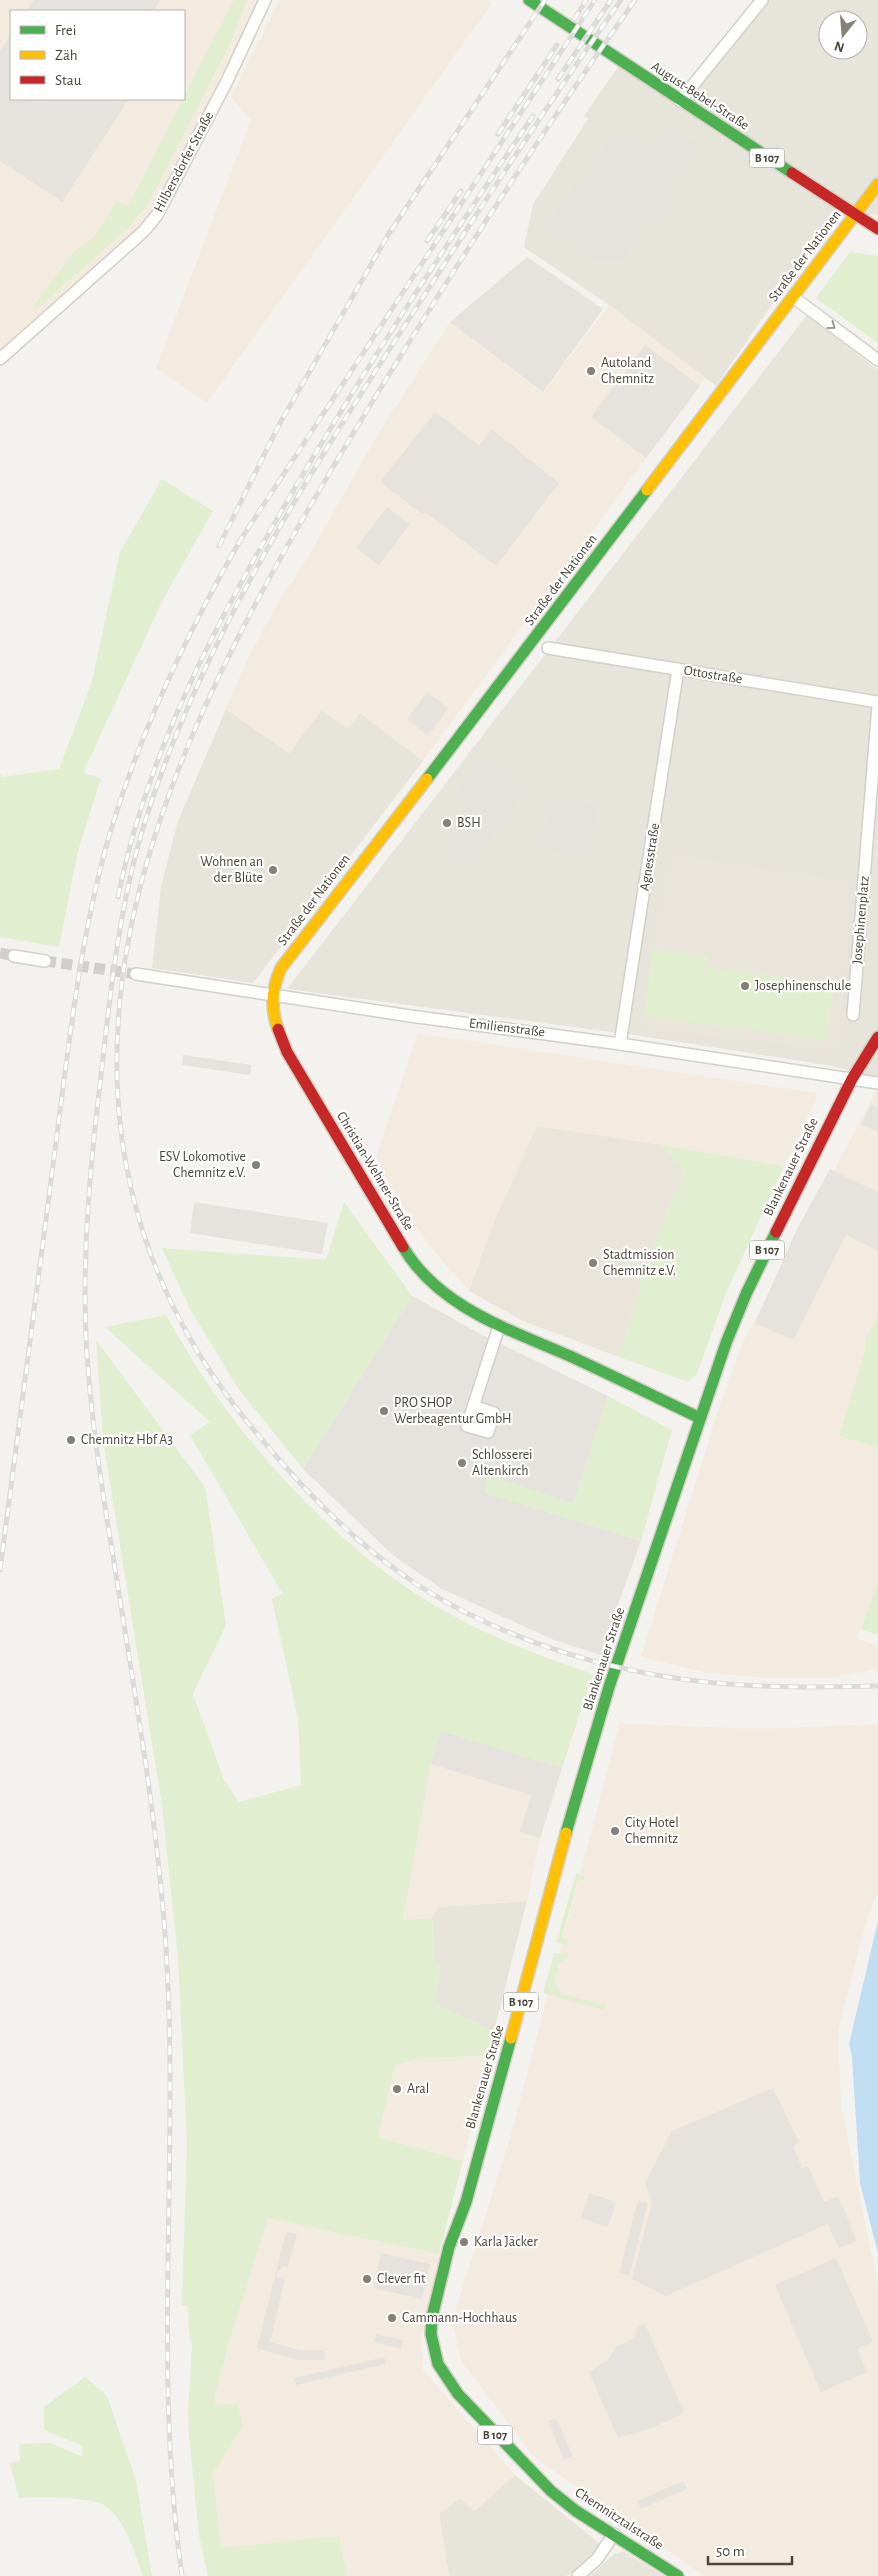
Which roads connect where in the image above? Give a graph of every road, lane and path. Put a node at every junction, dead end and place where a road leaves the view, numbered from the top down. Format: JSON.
{"nodes":[{"id":1,"x":265,"y":0,"type":"edge"},
{"id":2,"x":529,"y":0,"type":"edge"},
{"id":3,"x":762,"y":0,"type":"edge"},
{"id":4,"x":680,"y":101,"type":"junction"},
{"id":5,"x":878,"y":184,"type":"edge"},
{"id":6,"x":854,"y":215,"type":"junction"},
{"id":7,"x":878,"y":229,"type":"edge"},
{"id":8,"x":793,"y":297,"type":"junction"},
{"id":9,"x":0,"y":359,"type":"edge"},
{"id":10,"x":878,"y":360,"type":"edge"},
{"id":11,"x":548,"y":648,"type":"dead end"},
{"id":12,"x":678,"y":669,"type":"junction"},
{"id":13,"x":878,"y":702,"type":"edge"},
{"id":14,"x":878,"y":706,"type":"edge"},
{"id":15,"x":14,"y":956,"type":"tunnel mouth"},
{"id":16,"x":45,"y":961,"type":"tunnel mouth"},
{"id":17,"x":136,"y":974,"type":"tunnel mouth"},
{"id":18,"x":273,"y":995,"type":"junction"},
{"id":19,"x":853,"y":1014,"type":"dead end"},
{"id":20,"x":878,"y":1036,"type":"edge"},
{"id":21,"x":620,"y":1044,"type":"junction"},
{"id":22,"x":852,"y":1079,"type":"junction"},
{"id":23,"x":878,"y":1083,"type":"edge"},
{"id":24,"x":499,"y":1327,"type":"junction"},
{"id":25,"x":473,"y":1406,"type":"dead end"},
{"id":26,"x":700,"y":1418,"type":"junction"},
{"id":27,"x":432,"y":2317,"type":"joint"},
{"id":28,"x":614,"y":2534,"type":"junction"},
{"id":29,"x":578,"y":2576,"type":"edge"},
{"id":30,"x":678,"y":2576,"type":"edge"}],
"edges":[{"from":1,"to":9,"type":"street","name":"Hilbersdorfer Straße"},
{"from":2,"to":4,"type":"main road","name":"August-Bebel-Straße","number":"B 107"},
{"from":3,"to":4,"type":"street"},
{"from":4,"to":6,"type":"main road","name":"August-Bebel-Straße","number":"B 107"},
{"from":5,"to":6,"type":"main road","name":"Straße der Nationen"},
{"from":6,"to":7,"type":"main road","number":"B 107"},
{"from":6,"to":8,"type":"main road","name":"Straße der Nationen"},
{"from":8,"to":10,"type":"street","one_way":true},
{"from":8,"to":18,"type":"main road","name":"Straße der Nationen"},
{"from":11,"to":12,"type":"street","name":"Ottostraße"},
{"from":12,"to":13,"type":"street","name":"Ottostraße"},
{"from":12,"to":21,"type":"street","name":"Agnesstraße"},
{"from":14,"to":19,"type":"street","name":"Josephinenplatz"},
{"from":15,"to":16,"type":"street"},
{"from":17,"to":18,"type":"street","name":"Emilienstraße"},
{"from":18,"to":21,"type":"street","name":"Emilienstraße"},
{"from":18,"to":24,"type":"main road","name":"Christian-Wehner-Straße"},
{"from":20,"to":22,"type":"main road","name":"Blankenauer Straße","number":"B 107"},
{"from":21,"to":22,"type":"street","name":"Emilienstraße"},
{"from":22,"to":23,"type":"street","name":"Emilienstraße"},
{"from":22,"to":26,"type":"main road","name":"Blankenauer Straße","number":"B 107"},
{"from":24,"to":25,"type":"street"},
{"from":24,"to":26,"type":"main road","name":"Christian-Wehner-Straße"},
{"from":26,"to":27,"type":"main road","name":"Blankenauer Straße","number":"B 107"},
{"from":27,"to":28,"type":"main road","name":"Chemnitztalstraße","number":"B 107"},
{"from":28,"to":29,"type":"street"},
{"from":28,"to":30,"type":"main road","name":"Chemnitztalstraße","number":"B 107"}]}
